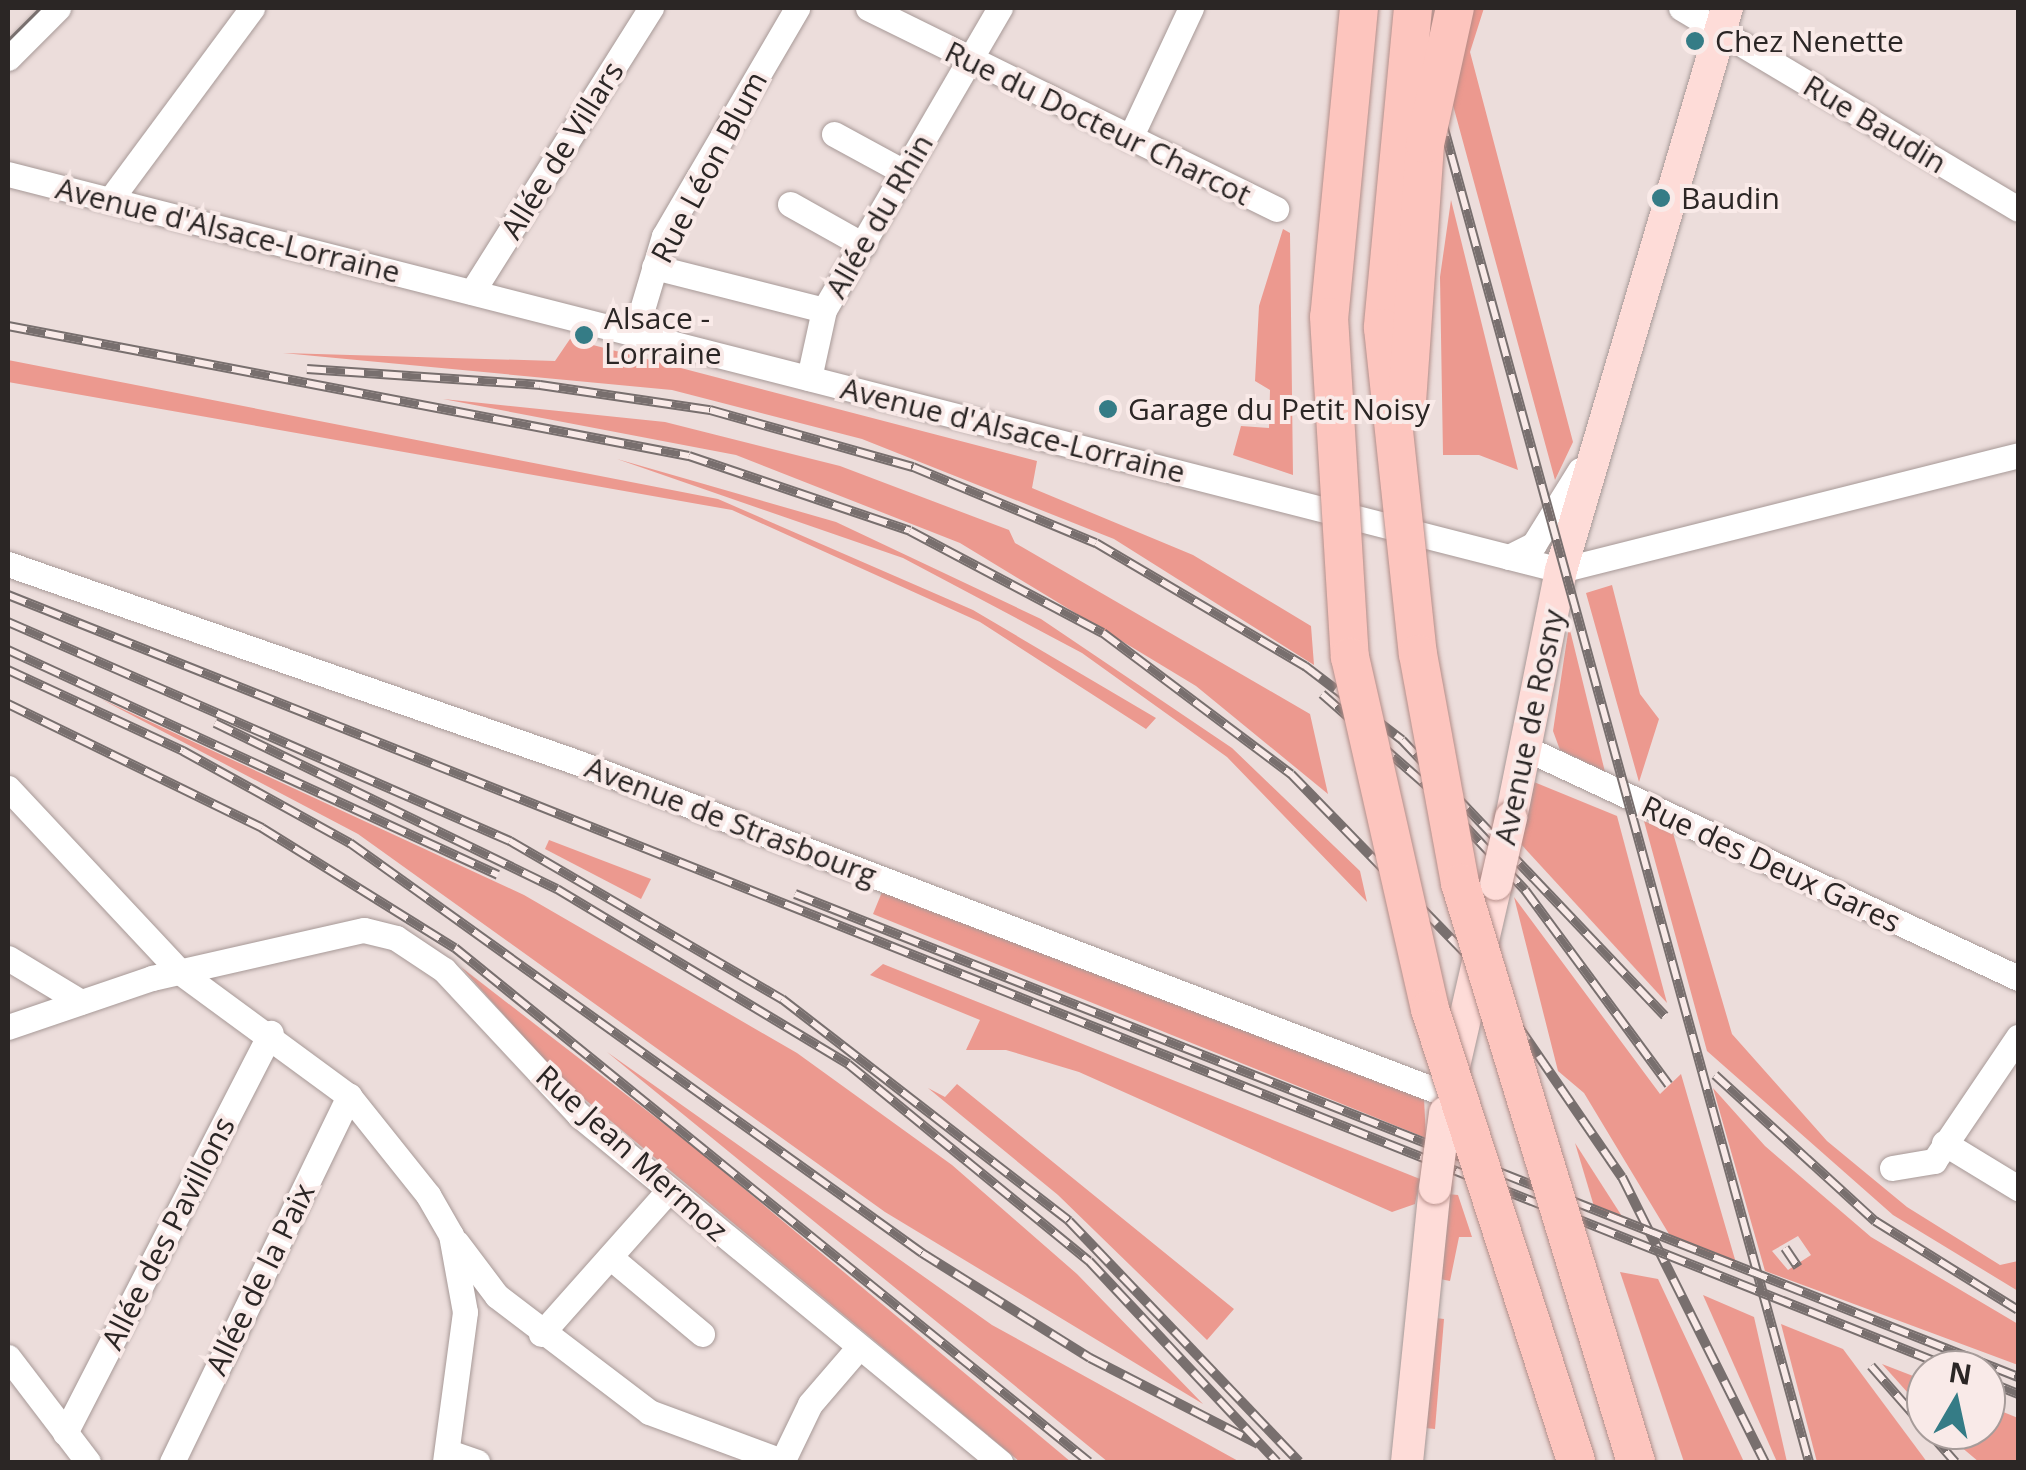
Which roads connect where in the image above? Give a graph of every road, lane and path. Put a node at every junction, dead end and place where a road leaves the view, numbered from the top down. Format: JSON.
{"nodes":[{"id":1,"x":58,"y":8,"type":"edge"},
{"id":2,"x":252,"y":8,"type":"edge"},
{"id":3,"x":651,"y":8,"type":"edge"},
{"id":4,"x":797,"y":8,"type":"edge"},
{"id":5,"x":868,"y":8,"type":"edge"},
{"id":6,"x":1000,"y":8,"type":"edge"},
{"id":7,"x":1191,"y":8,"type":"edge"},
{"id":8,"x":1359,"y":8,"type":"edge"},
{"id":9,"x":1413,"y":8,"type":"edge"},
{"id":10,"x":1454,"y":8,"type":"edge"},
{"id":11,"x":1681,"y":8,"type":"edge"},
{"id":12,"x":1725,"y":20,"type":"edge"},
{"id":13,"x":8,"y":58,"type":"edge"},
{"id":14,"x":970,"y":63,"type":"junction"},
{"id":15,"x":834,"y":134,"type":"dead end"},
{"id":16,"x":1130,"y":138,"type":"junction"},
{"id":17,"x":904,"y":172,"type":"junction"},
{"id":18,"x":8,"y":174,"type":"edge"},
{"id":19,"x":110,"y":200,"type":"junction"},
{"id":20,"x":790,"y":204,"type":"dead end"},
{"id":21,"x":1276,"y":209,"type":"dead end"},
{"id":22,"x":2018,"y":209,"type":"edge"},
{"id":23,"x":864,"y":246,"type":"junction"},
{"id":24,"x":654,"y":267,"type":"junction"},
{"id":25,"x":472,"y":292,"type":"junction"},
{"id":26,"x":824,"y":310,"type":"junction"},
{"id":27,"x":635,"y":333,"type":"junction"},
{"id":28,"x":809,"y":378,"type":"junction"},
{"id":29,"x":1609,"y":414,"type":"junction"},
{"id":30,"x":2018,"y":455,"type":"edge"},
{"id":31,"x":1398,"y":464,"type":"junction"},
{"id":32,"x":1510,"y":557,"type":"junction"},
{"id":33,"x":8,"y":564,"type":"edge"},
{"id":34,"x":1561,"y":570,"type":"junction"},
{"id":35,"x":1526,"y":748,"type":"junction"},
{"id":36,"x":8,"y":788,"type":"edge"},
{"id":37,"x":8,"y":958,"type":"edge"},
{"id":38,"x":180,"y":972,"type":"junction"},
{"id":39,"x":2018,"y":978,"type":"edge"},
{"id":40,"x":81,"y":1002,"type":"junction"},
{"id":41,"x":8,"y":1027,"type":"edge"},
{"id":42,"x":271,"y":1033,"type":"junction"},
{"id":43,"x":2018,"y":1037,"type":"edge"},
{"id":44,"x":349,"y":1096,"type":"junction"},
{"id":45,"x":1447,"y":1104,"type":"junction"},
{"id":46,"x":1944,"y":1144,"type":"junction"},
{"id":47,"x":1892,"y":1168,"type":"dead end"},
{"id":48,"x":2018,"y":1188,"type":"edge"},
{"id":49,"x":670,"y":1190,"type":"junction"},
{"id":50,"x":451,"y":1235,"type":"junction"},
{"id":51,"x":610,"y":1257,"type":"junction"},
{"id":52,"x":497,"y":1296,"type":"junction"},
{"id":53,"x":465,"y":1312,"type":"junction"},
{"id":54,"x":541,"y":1334,"type":"junction"},
{"id":55,"x":702,"y":1334,"type":"dead end"},
{"id":56,"x":859,"y":1347,"type":"junction"},
{"id":57,"x":8,"y":1357,"type":"edge"},
{"id":58,"x":65,"y":1433,"type":"junction"},
{"id":59,"x":447,"y":1457,"type":"edge"},
{"id":60,"x":88,"y":1462,"type":"edge"},
{"id":61,"x":172,"y":1462,"type":"edge"},
{"id":62,"x":477,"y":1462,"type":"edge"},
{"id":63,"x":783,"y":1462,"type":"edge"},
{"id":64,"x":1000,"y":1462,"type":"edge"},
{"id":65,"x":1407,"y":1462,"type":"edge"},
{"id":66,"x":1576,"y":1462,"type":"edge"},
{"id":67,"x":1636,"y":1462,"type":"edge"}],
"edges":[{"from":1,"to":13,"type":"street"},
{"from":2,"to":19,"type":"street"},
{"from":3,"to":25,"type":"street","name":"Allée de Villars"},
{"from":4,"to":24,"type":"street","name":"Rue Léon Blum"},
{"from":5,"to":14,"type":"street","name":"Rue du Docteur Charcot"},
{"from":6,"to":14,"type":"street","name":"Allée du Rhin"},
{"from":7,"to":16,"type":"street"},
{"from":8,"to":66,"type":"highway","bridge":true},
{"from":9,"to":31,"type":"highway","bridge":true},
{"from":10,"to":31,"type":"highway","bridge":true},
{"from":11,"to":12,"type":"street","name":"Rue Baudin"},
{"from":12,"to":22,"type":"street","name":"Rue Baudin"},
{"from":12,"to":29,"type":"main road","name":"Avenue de Rosny"},
{"from":14,"to":16,"type":"street","name":"Rue du Docteur Charcot"},
{"from":14,"to":17,"type":"street","name":"Allée du Rhin"},
{"from":15,"to":17,"type":"street"},
{"from":16,"to":21,"type":"street","name":"Rue du Docteur Charcot"},
{"from":17,"to":23,"type":"street","name":"Allée du Rhin"},
{"from":18,"to":19,"type":"street","name":"Avenue d'Alsace-Lorraine"},
{"from":19,"to":25,"type":"street","name":"Avenue d'Alsace-Lorraine"},
{"from":20,"to":23,"type":"street"},
{"from":23,"to":26,"type":"street","name":"Allée du Rhin"},
{"from":24,"to":26,"type":"street"},
{"from":24,"to":27,"type":"street","name":"Rue Léon Blum"},
{"from":25,"to":27,"type":"street","name":"Avenue d'Alsace-Lorraine"},
{"from":26,"to":28,"type":"street","name":"Allée du Rhin"},
{"from":27,"to":28,"type":"street","name":"Avenue d'Alsace-Lorraine"},
{"from":28,"to":32,"type":"street","name":"Avenue d'Alsace-Lorraine"},
{"from":29,"to":32,"type":"street"},
{"from":29,"to":34,"type":"main road","name":"Avenue de Rosny"},
{"from":30,"to":34,"type":"street","name":"Avenue d'Alsace-Lorraine"},
{"from":31,"to":67,"type":"highway","bridge":true},
{"from":32,"to":34,"type":"street","name":"Avenue d'Alsace-Lorraine"},
{"from":33,"to":45,"type":"street","name":"Avenue de Strasbourg"},
{"from":34,"to":35,"type":"main road","name":"Avenue de Rosny"},
{"from":35,"to":39,"type":"street","name":"Rue des Deux Gares"},
{"from":35,"to":45,"type":"main road","name":"Avenue de Rosny","bridge":true},
{"from":36,"to":38,"type":"street"},
{"from":37,"to":40,"type":"street"},
{"from":38,"to":40,"type":"street","name":"Rue Jean Mermoz"},
{"from":38,"to":42,"type":"street"},
{"from":38,"to":49,"type":"street","name":"Rue Jean Mermoz"},
{"from":40,"to":41,"type":"street","name":"Rue Jean Mermoz"},
{"from":42,"to":44,"type":"street"},
{"from":42,"to":58,"type":"street","name":"Allée des Pavillons"},
{"from":43,"to":46,"type":"street"},
{"from":44,"to":50,"type":"street"},
{"from":44,"to":61,"type":"street","name":"Allée de la Paix"},
{"from":45,"to":65,"type":"main road","name":"Avenue de Rosny","bridge":true},
{"from":46,"to":47,"type":"street"},
{"from":46,"to":48,"type":"street"},
{"from":49,"to":51,"type":"street"},
{"from":49,"to":56,"type":"street","name":"Rue Jean Mermoz"},
{"from":50,"to":52,"type":"street"},
{"from":50,"to":53,"type":"street"},
{"from":51,"to":54,"type":"street"},
{"from":51,"to":55,"type":"street"},
{"from":52,"to":53,"type":"street"},
{"from":52,"to":54,"type":"street"},
{"from":53,"to":59,"type":"street"},
{"from":54,"to":63,"type":"street"},
{"from":56,"to":63,"type":"street"},
{"from":56,"to":64,"type":"street","name":"Rue Jean Mermoz"},
{"from":57,"to":58,"type":"street"},
{"from":58,"to":60,"type":"street"},
{"from":59,"to":62,"type":"street"}]}
